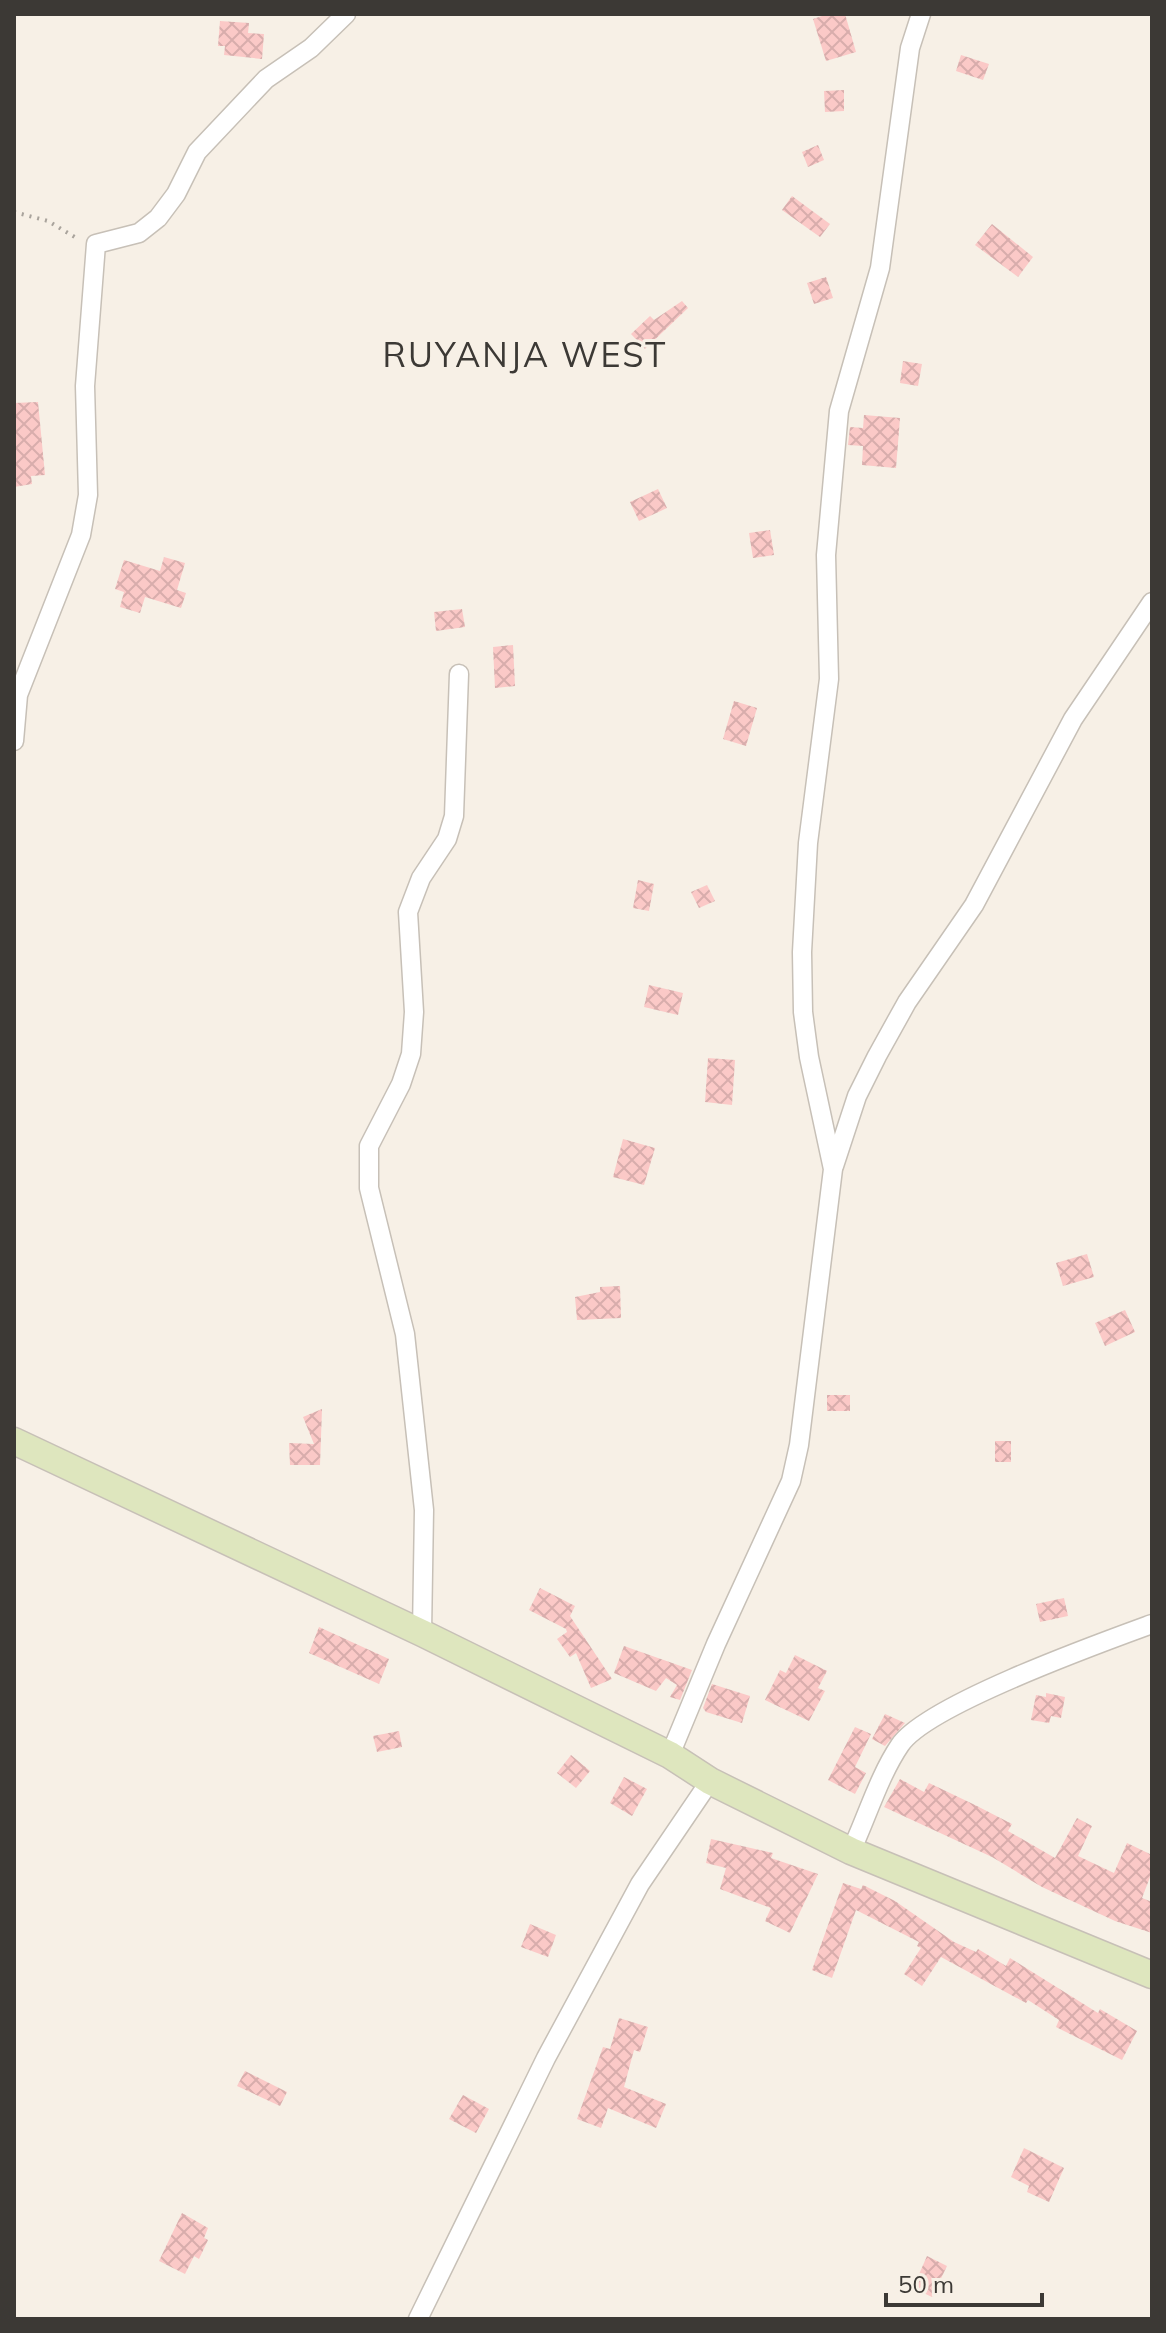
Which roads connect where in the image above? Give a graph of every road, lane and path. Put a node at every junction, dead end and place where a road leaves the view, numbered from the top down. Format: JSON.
{"nodes":[{"id":1,"x":346,"y":14,"type":"edge"},
{"id":2,"x":921,"y":14,"type":"edge"},
{"id":3,"x":14,"y":212,"type":"edge"},
{"id":4,"x":96,"y":244,"type":"junction"},
{"id":5,"x":1152,"y":602,"type":"edge"},
{"id":6,"x":459,"y":674,"type":"dead end"},
{"id":7,"x":16,"y":692,"type":"edge"},
{"id":8,"x":14,"y":741,"type":"edge"},
{"id":9,"x":833,"y":1169,"type":"junction"},
{"id":10,"x":14,"y":1441,"type":"edge"},
{"id":11,"x":1152,"y":1624,"type":"edge"},
{"id":12,"x":422,"y":1633,"type":"junction"},
{"id":13,"x":670,"y":1755,"type":"junction"},
{"id":14,"x":710,"y":1781,"type":"junction"},
{"id":15,"x":851,"y":1851,"type":"junction"},
{"id":16,"x":1152,"y":1975,"type":"edge"},
{"id":17,"x":418,"y":2319,"type":"edge"}],
"edges":[{"from":1,"to":4,"type":"street"},
{"from":2,"to":9,"type":"street"},
{"from":3,"to":4,"type":"path"},
{"from":4,"to":7,"type":"street"},
{"from":5,"to":9,"type":"street"},
{"from":6,"to":12,"type":"street"},
{"from":7,"to":8,"type":"street"},
{"from":9,"to":13,"type":"street"},
{"from":10,"to":12,"type":"main road"},
{"from":11,"to":15,"type":"street"},
{"from":12,"to":13,"type":"main road"},
{"from":13,"to":14,"type":"main road"},
{"from":14,"to":15,"type":"main road"},
{"from":14,"to":17,"type":"street"},
{"from":15,"to":16,"type":"main road"}]}
